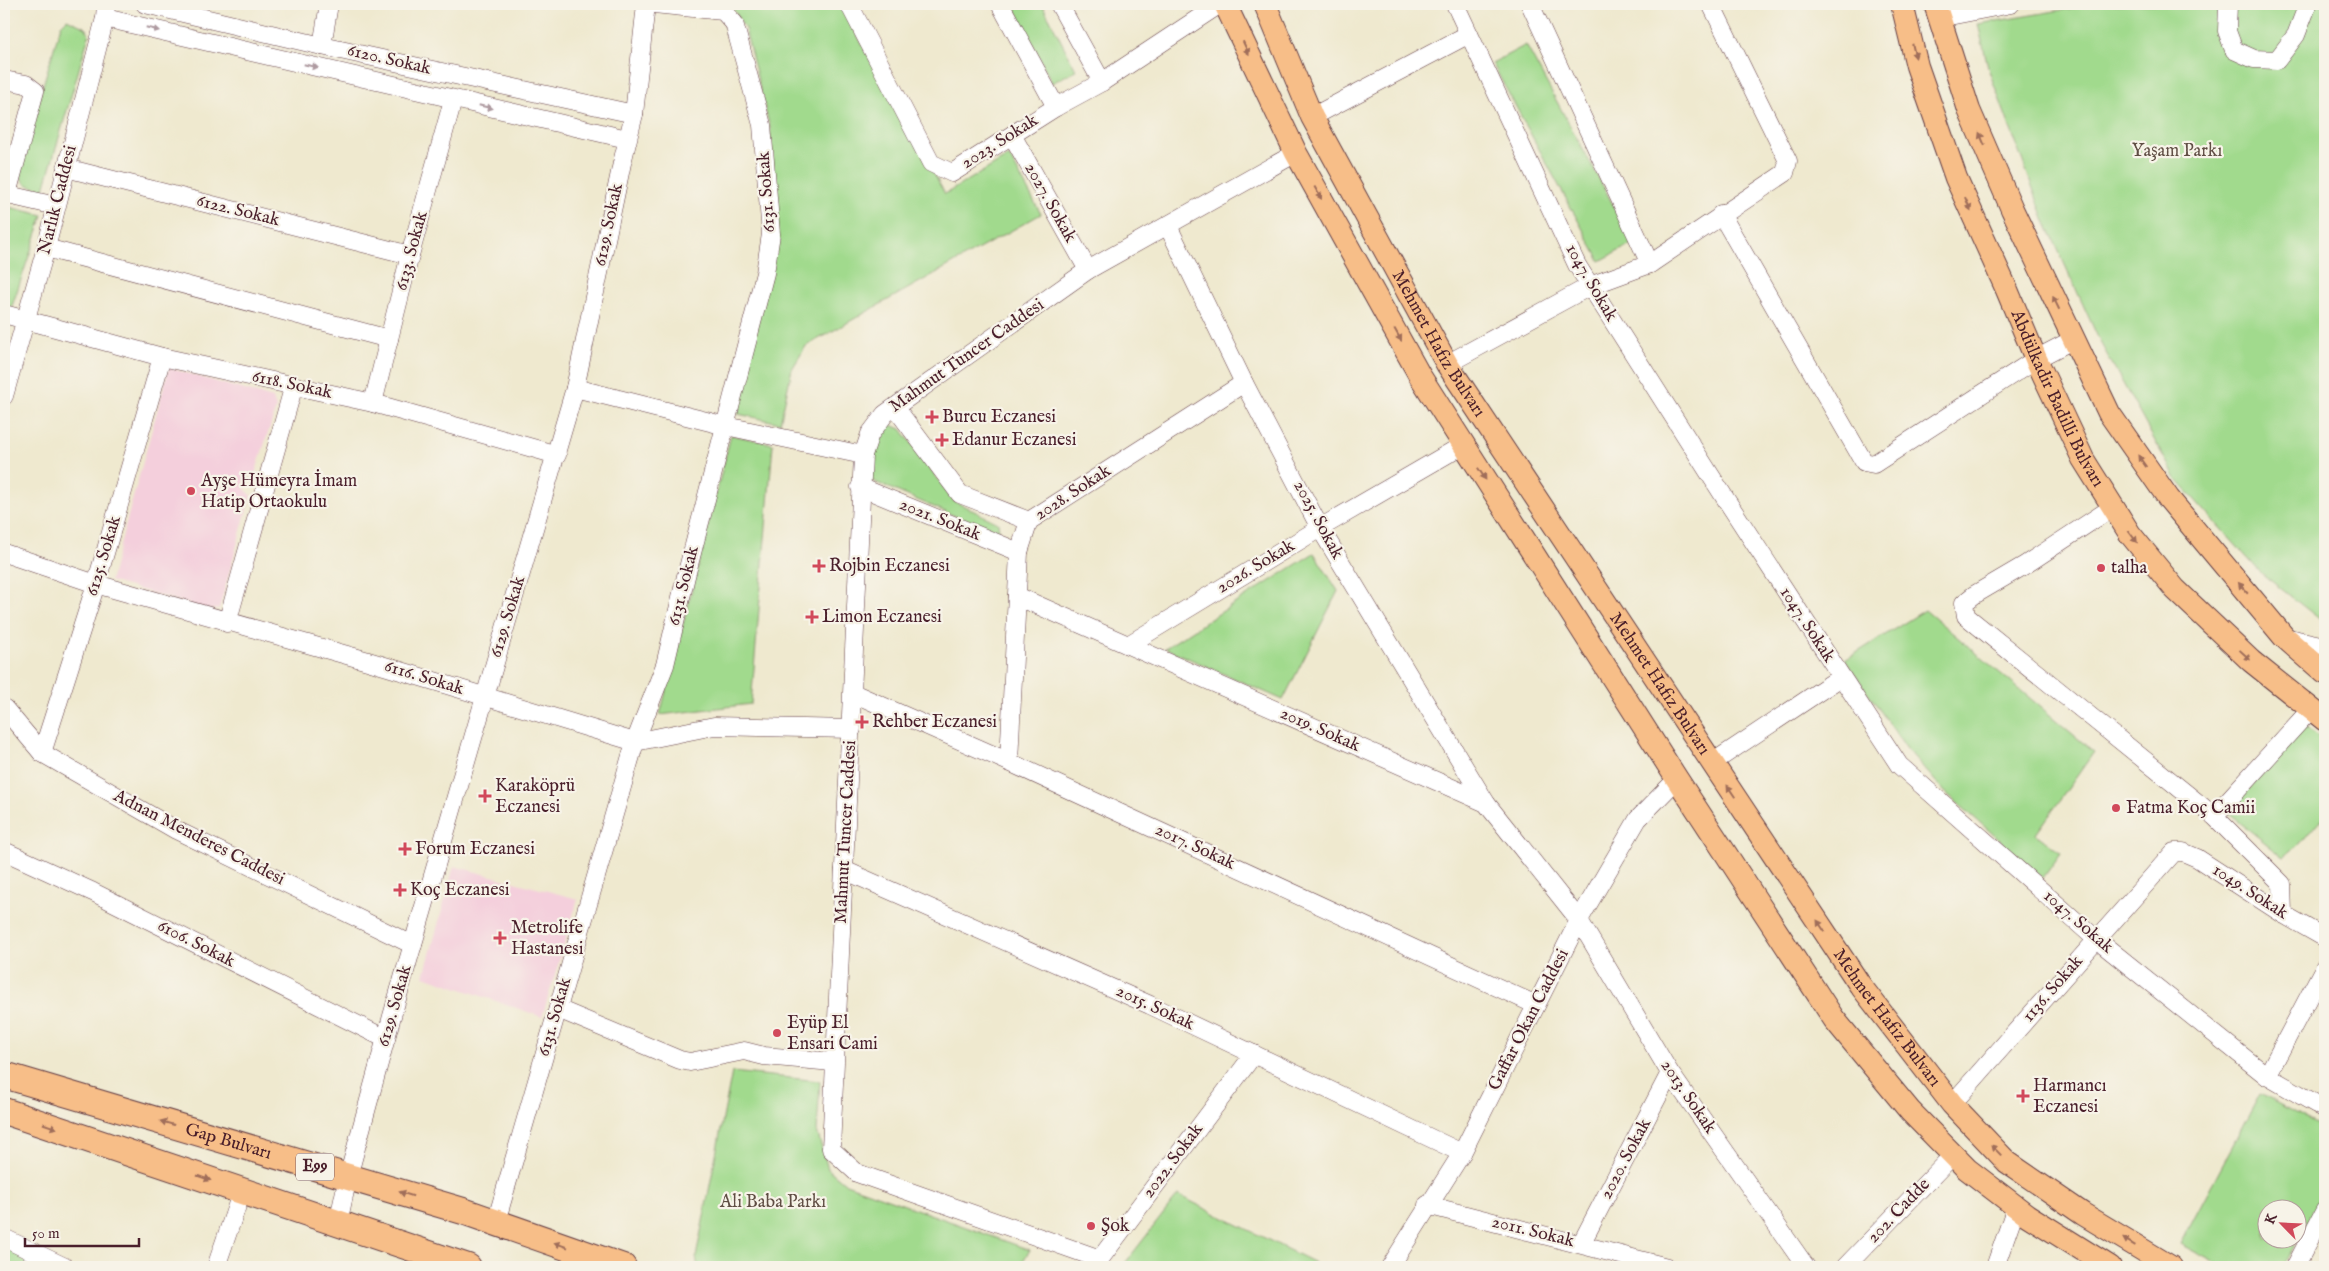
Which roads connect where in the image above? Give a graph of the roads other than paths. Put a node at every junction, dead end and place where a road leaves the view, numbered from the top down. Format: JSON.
{"nodes":[{"id":1,"x":145,"y":4,"type":"edge"},
{"id":2,"x":328,"y":4,"type":"edge"},
{"id":3,"x":646,"y":4,"type":"edge"},
{"id":4,"x":654,"y":4,"type":"edge"},
{"id":5,"x":849,"y":4,"type":"edge"},
{"id":6,"x":1000,"y":4,"type":"edge"},
{"id":7,"x":1059,"y":4,"type":"edge"},
{"id":8,"x":1220,"y":4,"type":"edge"},
{"id":9,"x":1225,"y":4,"type":"edge"},
{"id":10,"x":1265,"y":4,"type":"edge"},
{"id":11,"x":1455,"y":4,"type":"edge"},
{"id":12,"x":1530,"y":4,"type":"edge"},
{"id":13,"x":1711,"y":4,"type":"edge"},
{"id":14,"x":1902,"y":4,"type":"edge"},
{"id":15,"x":2010,"y":4,"type":"edge"},
{"id":16,"x":2228,"y":4,"type":"edge"},
{"id":17,"x":2308,"y":4,"type":"edge"},
{"id":18,"x":106,"y":11,"type":"edge"},
{"id":19,"x":1937,"y":11,"type":"edge"},
{"id":20,"x":1469,"y":34,"type":"junction"},
{"id":21,"x":322,"y":46,"type":"junction"},
{"id":22,"x":4,"y":80,"type":"edge"},
{"id":23,"x":1102,"y":82,"type":"junction"},
{"id":24,"x":453,"y":100,"type":"junction"},
{"id":25,"x":1056,"y":108,"type":"junction"},
{"id":26,"x":634,"y":114,"type":"junction"},
{"id":27,"x":1312,"y":117,"type":"junction"},
{"id":28,"x":1012,"y":135,"type":"junction"},
{"id":29,"x":627,"y":139,"type":"junction"},
{"id":30,"x":1296,"y":153,"type":"junction"},
{"id":31,"x":66,"y":168,"type":"junction"},
{"id":32,"x":5,"y":194,"type":"edge"},
{"id":33,"x":56,"y":206,"type":"junction"},
{"id":34,"x":1721,"y":214,"type":"junction"},
{"id":35,"x":1168,"y":226,"type":"junction"},
{"id":36,"x":46,"y":248,"type":"junction"},
{"id":37,"x":410,"y":255,"type":"junction"},
{"id":38,"x":1650,"y":264,"type":"junction"},
{"id":39,"x":1088,"y":270,"type":"junction"},
{"id":40,"x":1590,"y":286,"type":"junction"},
{"id":41,"x":4,"y":314,"type":"edge"},
{"id":42,"x":25,"y":321,"type":"junction"},
{"id":43,"x":389,"y":339,"type":"junction"},
{"id":44,"x":2074,"y":339,"type":"junction"},
{"id":45,"x":162,"y":357,"type":"junction"},
{"id":46,"x":2036,"y":360,"type":"junction"},
{"id":47,"x":1447,"y":364,"type":"junction"},
{"id":48,"x":1244,"y":383,"type":"junction"},
{"id":49,"x":294,"y":385,"type":"junction"},
{"id":50,"x":575,"y":388,"type":"junction"},
{"id":51,"x":4,"y":396,"type":"edge"},
{"id":52,"x":373,"y":403,"type":"junction"},
{"id":53,"x":895,"y":407,"type":"junction"},
{"id":54,"x":726,"y":426,"type":"junction"},
{"id":55,"x":1463,"y":445,"type":"junction"},
{"id":56,"x":557,"y":455,"type":"junction"},
{"id":57,"x":863,"y":456,"type":"junction"},
{"id":58,"x":860,"y":487,"type":"junction"},
{"id":59,"x":2113,"y":507,"type":"junction"},
{"id":60,"x":1029,"y":521,"type":"junction"},
{"id":61,"x":1320,"y":528,"type":"junction"},
{"id":62,"x":1019,"y":552,"type":"junction"},
{"id":63,"x":4,"y":553,"type":"edge"},
{"id":64,"x":96,"y":584,"type":"junction"},
{"id":65,"x":1018,"y":596,"type":"junction"},
{"id":66,"x":227,"y":623,"type":"junction"},
{"id":67,"x":2284,"y":637,"type":"junction"},
{"id":68,"x":1128,"y":645,"type":"junction"},
{"id":69,"x":2325,"y":646,"type":"edge"},
{"id":70,"x":2325,"y":673,"type":"edge"},
{"id":71,"x":1841,"y":677,"type":"junction"},
{"id":72,"x":853,"y":693,"type":"junction"},
{"id":73,"x":484,"y":696,"type":"junction"},
{"id":74,"x":4,"y":708,"type":"edge"},
{"id":75,"x":2318,"y":714,"type":"edge"},
{"id":76,"x":852,"y":729,"type":"junction"},
{"id":77,"x":635,"y":742,"type":"junction"},
{"id":78,"x":42,"y":753,"type":"junction"},
{"id":79,"x":1009,"y":762,"type":"junction"},
{"id":80,"x":1712,"y":763,"type":"junction"},
{"id":81,"x":1677,"y":779,"type":"junction"},
{"id":82,"x":1486,"y":803,"type":"junction"},
{"id":83,"x":2214,"y":816,"type":"junction"},
{"id":84,"x":4,"y":851,"type":"edge"},
{"id":85,"x":2174,"y":852,"type":"joint"},
{"id":86,"x":844,"y":870,"type":"junction"},
{"id":87,"x":2283,"y":914,"type":"junction"},
{"id":88,"x":1579,"y":920,"type":"junction"},
{"id":89,"x":2325,"y":938,"type":"edge"},
{"id":90,"x":2096,"y":939,"type":"junction"},
{"id":91,"x":412,"y":945,"type":"junction"},
{"id":92,"x":2325,"y":966,"type":"edge"},
{"id":93,"x":1536,"y":1005,"type":"junction"},
{"id":94,"x":558,"y":1009,"type":"junction"},
{"id":95,"x":386,"y":1039,"type":"junction"},
{"id":96,"x":1254,"y":1054,"type":"junction"},
{"id":97,"x":833,"y":1062,"type":"junction"},
{"id":98,"x":1670,"y":1073,"type":"junction"},
{"id":99,"x":4,"y":1075,"type":"edge"},
{"id":100,"x":2267,"y":1076,"type":"junction"},
{"id":101,"x":1952,"y":1104,"type":"junction"},
{"id":102,"x":2325,"y":1109,"type":"edge"},
{"id":103,"x":4,"y":1111,"type":"edge"},
{"id":104,"x":1462,"y":1153,"type":"junction"},
{"id":105,"x":1953,"y":1155,"type":"junction"},
{"id":106,"x":348,"y":1176,"type":"junction"},
{"id":107,"x":242,"y":1191,"type":"junction"},
{"id":108,"x":1427,"y":1205,"type":"junction"},
{"id":109,"x":2016,"y":1207,"type":"junction"},
{"id":110,"x":2325,"y":1210,"type":"edge"},
{"id":111,"x":496,"y":1222,"type":"junction"},
{"id":112,"x":338,"y":1223,"type":"junction"},
{"id":113,"x":4,"y":1238,"type":"edge"},
{"id":114,"x":1581,"y":1244,"type":"junction"},
{"id":115,"x":1096,"y":1263,"type":"edge"},
{"id":116,"x":64,"y":1267,"type":"edge"},
{"id":117,"x":216,"y":1267,"type":"edge"},
{"id":118,"x":468,"y":1267,"type":"edge"},
{"id":119,"x":623,"y":1267,"type":"edge"},
{"id":120,"x":1390,"y":1267,"type":"edge"},
{"id":121,"x":1667,"y":1267,"type":"edge"},
{"id":122,"x":1806,"y":1267,"type":"edge"},
{"id":123,"x":1845,"y":1267,"type":"edge"},
{"id":124,"x":1995,"y":1267,"type":"edge"},
{"id":125,"x":2110,"y":1267,"type":"edge"},
{"id":126,"x":2171,"y":1267,"type":"edge"},
{"id":127,"x":2295,"y":1267,"type":"edge"}],
"edges":[{"from":1,"to":21,"type":"street","name":"6120. Sokak"},
{"from":2,"to":21,"type":"street"},
{"from":3,"to":26,"type":"street","name":"6129. Sokak"},
{"from":4,"to":54,"type":"street","name":"6131. Sokak"},
{"from":5,"to":28,"type":"street","name":"2023. Sokak"},
{"from":6,"to":25,"type":"street"},
{"from":7,"to":23,"type":"street"},
{"from":8,"to":23,"type":"street","name":"2023. Sokak"},
{"from":9,"to":30,"type":"main road","name":"Mehmet Hafız Bulvarı","one_way":true},
{"from":10,"to":27,"type":"main road","name":"Mehmet Hafız Bulvarı"},
{"from":11,"to":20,"type":"street","name":"1047. Sokak"},
{"from":12,"to":38,"type":"street"},
{"from":13,"to":34,"type":"street"},
{"from":14,"to":46,"type":"main road","name":"Abdülkadir Badilli Bulvarı","one_way":true},
{"from":15,"to":19,"type":"street"},
{"from":16,"to":17,"type":"street"},
{"from":18,"to":24,"type":"street","one_way":true},
{"from":18,"to":31,"type":"street","name":"Narlık Caddesi"},
{"from":44,"to":19,"type":"main road","one_way":true},
{"from":20,"to":27,"type":"street"},
{"from":20,"to":40,"type":"street","name":"1047. Sokak"},
{"from":21,"to":26,"type":"street","name":"6120. Sokak"},
{"from":22,"to":32,"type":"street"},
{"from":23,"to":25,"type":"street","name":"2023. Sokak"},
{"from":24,"to":29,"type":"street","one_way":true},
{"from":24,"to":37,"type":"street","name":"6133. Sokak"},
{"from":25,"to":28,"type":"street","name":"2023. Sokak"},
{"from":26,"to":29,"type":"street","name":"6129. Sokak"},
{"from":27,"to":47,"type":"main road","name":"Mehmet Hafız Bulvarı"},
{"from":28,"to":39,"type":"street","name":"2027. Sokak"},
{"from":29,"to":50,"type":"street","name":"6129. Sokak"},
{"from":30,"to":35,"type":"street","name":"Mahmut Tuncer Caddesi"},
{"from":30,"to":55,"type":"main road","name":"Mehmet Hafız Bulvarı","one_way":true},
{"from":31,"to":33,"type":"street","name":"Narlık Caddesi"},
{"from":31,"to":37,"type":"street","name":"6122. Sokak"},
{"from":32,"to":33,"type":"street"},
{"from":33,"to":36,"type":"street","name":"Narlık Caddesi"},
{"from":34,"to":38,"type":"street"},
{"from":34,"to":46,"type":"street"},
{"from":35,"to":39,"type":"street","name":"Mahmut Tuncer Caddesi"},
{"from":35,"to":48,"type":"street","name":"2025. Sokak"},
{"from":36,"to":42,"type":"street","name":"Narlık Caddesi"},
{"from":36,"to":43,"type":"street"},
{"from":37,"to":43,"type":"street","name":"6133. Sokak"},
{"from":38,"to":40,"type":"street"},
{"from":39,"to":53,"type":"street","name":"Mahmut Tuncer Caddesi"},
{"from":40,"to":47,"type":"street"},
{"from":40,"to":71,"type":"street","name":"1047. Sokak"},
{"from":41,"to":42,"type":"street","name":"6118. Sokak"},
{"from":42,"to":45,"type":"street","name":"6118. Sokak"},
{"from":42,"to":51,"type":"street","name":"Narlık Caddesi"},
{"from":43,"to":52,"type":"street","name":"6133. Sokak"},
{"from":44,"to":46,"type":"street"},
{"from":67,"to":44,"type":"main road","one_way":true},
{"from":45,"to":49,"type":"street","name":"6118. Sokak"},
{"from":45,"to":64,"type":"street","name":"6125. Sokak"},
{"from":46,"to":59,"type":"main road","name":"Abdülkadir Badilli Bulvarı"},
{"from":47,"to":80,"type":"main road","name":"Mehmet Hafız Bulvarı"},
{"from":48,"to":60,"type":"street","name":"2028. Sokak"},
{"from":48,"to":61,"type":"street","name":"2025. Sokak"},
{"from":49,"to":52,"type":"street","name":"6118. Sokak"},
{"from":49,"to":66,"type":"street"},
{"from":50,"to":54,"type":"street"},
{"from":50,"to":56,"type":"street","name":"6129. Sokak"},
{"from":52,"to":56,"type":"street","name":"6118. Sokak"},
{"from":53,"to":57,"type":"street","name":"Mahmut Tuncer Caddesi"},
{"from":53,"to":60,"type":"street"},
{"from":54,"to":57,"type":"street"},
{"from":54,"to":77,"type":"street","name":"6131. Sokak"},
{"from":55,"to":61,"type":"street","name":"2026. Sokak"},
{"from":55,"to":81,"type":"main road","name":"Mehmet Hafız Bulvarı","one_way":true},
{"from":56,"to":73,"type":"street","name":"6129. Sokak"},
{"from":57,"to":58,"type":"street","name":"Mahmut Tuncer Caddesi"},
{"from":58,"to":62,"type":"street","name":"2021. Sokak"},
{"from":58,"to":72,"type":"street","name":"Mahmut Tuncer Caddesi"},
{"from":59,"to":75,"type":"main road","name":"Abdülkadir Badilli Bulvarı","one_way":true},
{"from":59,"to":83,"type":"street"},
{"from":60,"to":62,"type":"street","name":"2028. Sokak"},
{"from":61,"to":68,"type":"street","name":"2026. Sokak"},
{"from":61,"to":82,"type":"street","name":"2025. Sokak"},
{"from":62,"to":65,"type":"street","name":"2028. Sokak"},
{"from":63,"to":64,"type":"street","name":"6116. Sokak"},
{"from":64,"to":66,"type":"street","name":"6116. Sokak"},
{"from":64,"to":78,"type":"street","name":"6125. Sokak"},
{"from":65,"to":68,"type":"street","name":"2019. Sokak"},
{"from":65,"to":79,"type":"street","name":"2028. Sokak"},
{"from":66,"to":73,"type":"street","name":"6116. Sokak"},
{"from":67,"to":69,"type":"street"},
{"from":67,"to":70,"type":"main road"},
{"from":68,"to":82,"type":"street","name":"2019. Sokak"},
{"from":71,"to":80,"type":"street"},
{"from":71,"to":90,"type":"street","name":"1047. Sokak"},
{"from":72,"to":76,"type":"street","name":"Mahmut Tuncer Caddesi"},
{"from":72,"to":79,"type":"street","name":"2017. Sokak"},
{"from":73,"to":77,"type":"street","name":"6116. Sokak"},
{"from":73,"to":91,"type":"street","name":"6129. Sokak"},
{"from":74,"to":78,"type":"street","name":"Adnan Menderes Caddesi"},
{"from":75,"to":83,"type":"street"},
{"from":76,"to":77,"type":"street","name":"6116. Sokak"},
{"from":76,"to":86,"type":"street","name":"Mahmut Tuncer Caddesi"},
{"from":77,"to":94,"type":"street","name":"6131. Sokak"},
{"from":78,"to":91,"type":"street","name":"Adnan Menderes Caddesi"},
{"from":79,"to":93,"type":"street","name":"2017. Sokak"},
{"from":101,"to":80,"type":"main road","name":"Mehmet Hafız Bulvarı","one_way":true},
{"from":81,"to":88,"type":"street","name":"Gaffar Okan Caddesi"},
{"from":81,"to":105,"type":"main road","name":"Mehmet Hafız Bulvarı"},
{"from":82,"to":88,"type":"street","name":"2019. Sokak"},
{"from":83,"to":87,"type":"street"},
{"from":84,"to":95,"type":"street","name":"6106. Sokak"},
{"from":85,"to":87,"type":"street","name":"1049. Sokak"},
{"from":85,"to":90,"type":"street","name":"1136. Sokak"},
{"from":86,"to":96,"type":"street","name":"2015. Sokak"},
{"from":86,"to":97,"type":"street","name":"Mahmut Tuncer Caddesi"},
{"from":87,"to":89,"type":"street","name":"1049. Sokak"},
{"from":88,"to":93,"type":"street","name":"Gaffar Okan Caddesi"},
{"from":88,"to":98,"type":"street","name":"2013. Sokak"},
{"from":90,"to":100,"type":"street","name":"1047. Sokak"},
{"from":90,"to":101,"type":"street","name":"1136. Sokak"},
{"from":91,"to":95,"type":"street","name":"6129. Sokak"},
{"from":92,"to":100,"type":"street"},
{"from":93,"to":104,"type":"street","name":"Gaffar Okan Caddesi"},
{"from":94,"to":97,"type":"street"},
{"from":94,"to":111,"type":"street","name":"6131. Sokak"},
{"from":95,"to":106,"type":"street","name":"6129. Sokak"},
{"from":96,"to":104,"type":"street","name":"2015. Sokak"},
{"from":96,"to":115,"type":"street","name":"2022. Sokak"},
{"from":97,"to":115,"type":"street","name":"Mahmut Tuncer Caddesi"},
{"from":98,"to":114,"type":"street","name":"2020. Sokak"},
{"from":98,"to":122,"type":"street","name":"2013. Sokak"},
{"from":106,"to":99,"type":"highway","name":"Gap Bulvarı","number":"E99","one_way":true},
{"from":100,"to":102,"type":"street","name":"1047. Sokak"},
{"from":126,"to":101,"type":"main road","name":"Mehmet Hafız Bulvarı","one_way":true},
{"from":103,"to":107,"type":"highway","one_way":true},
{"from":104,"to":108,"type":"street","name":"Gaffar Okan Caddesi"},
{"from":105,"to":109,"type":"main road","name":"Mehmet Hafız Bulvarı"},
{"from":105,"to":123,"type":"street","name":"202. Cadde"},
{"from":111,"to":106,"type":"highway","name":"Gap Bulvarı","number":"E99","one_way":true},
{"from":106,"to":112,"type":"street","name":"6129. Sokak"},
{"from":107,"to":112,"type":"highway"},
{"from":107,"to":117,"type":"street"},
{"from":108,"to":114,"type":"street","name":"2011. Sokak"},
{"from":108,"to":120,"type":"street","name":"Gaffar Okan Caddesi"},
{"from":109,"to":124,"type":"street"},
{"from":109,"to":125,"type":"main road","name":"Mehmet Hafız Bulvarı"},
{"from":110,"to":127,"type":"street"},
{"from":119,"to":111,"type":"highway","name":"Gap Bulvarı","number":"E99","one_way":true},
{"from":112,"to":118,"type":"highway"},
{"from":113,"to":116,"type":"street"},
{"from":114,"to":121,"type":"street","name":"2011. Sokak"}]}
